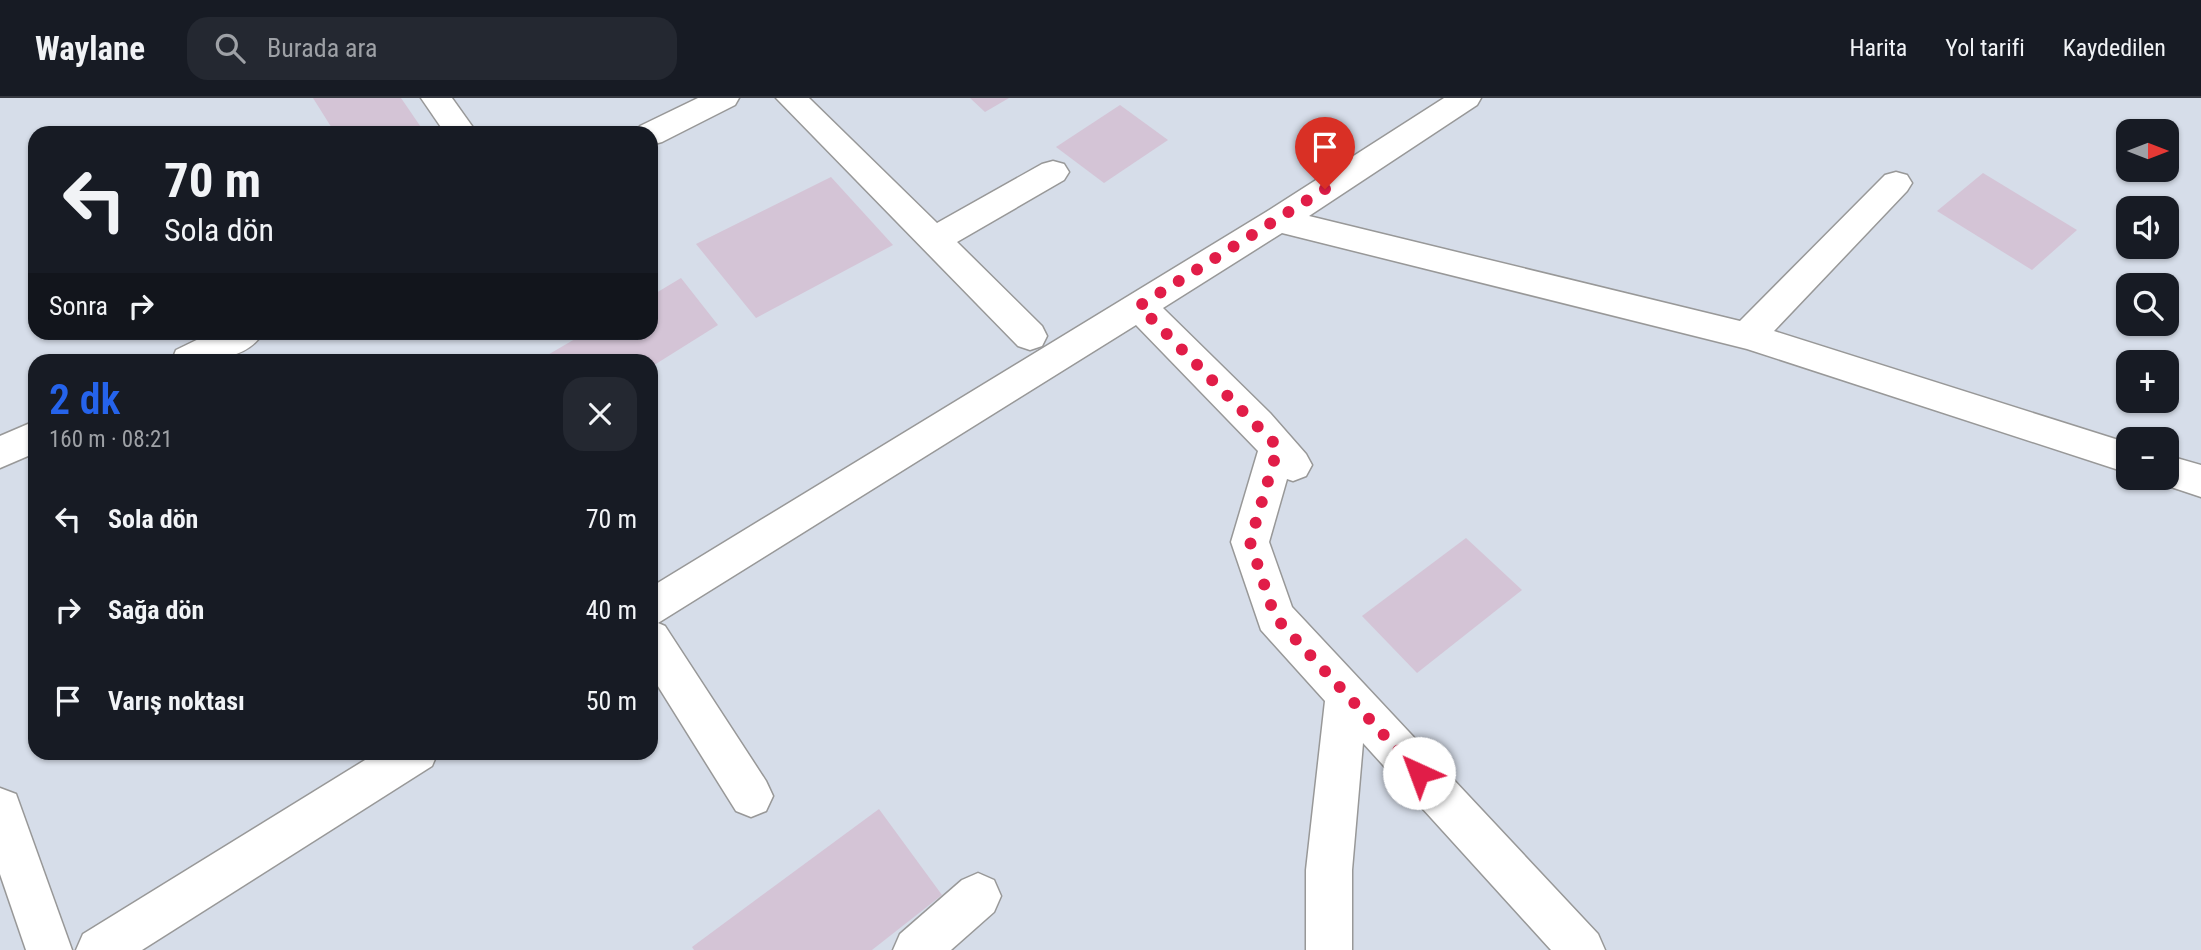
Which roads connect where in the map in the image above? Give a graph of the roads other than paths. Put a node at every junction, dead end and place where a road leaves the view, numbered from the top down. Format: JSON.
{"nodes":[{"id":1,"x":436,"y":98,"type":"edge"},
{"id":2,"x":724,"y":98,"type":"edge"},
{"id":3,"x":791,"y":98,"type":"edge"},
{"id":4,"x":1466,"y":98,"type":"edge"},
{"id":5,"x":456,"y":126,"type":"edge"},
{"id":6,"x":658,"y":131,"type":"edge"},
{"id":7,"x":1053,"y":172,"type":"dead end"},
{"id":8,"x":1896,"y":183,"type":"dead end"},
{"id":9,"x":1278,"y":220,"type":"junction"},
{"id":10,"x":934,"y":240,"type":"junction"},
{"id":11,"x":1139,"y":306,"type":"junction"},
{"id":12,"x":1030,"y":336,"type":"dead end"},
{"id":13,"x":1747,"y":336,"type":"junction"},
{"id":14,"x":230,"y":340,"type":"edge"},
{"id":15,"x":201,"y":354,"type":"edge"},
{"id":16,"x":28,"y":439,"type":"edge"},
{"id":17,"x":0,"y":453,"type":"edge"},
{"id":18,"x":2116,"y":454,"type":"edge"},
{"id":19,"x":2179,"y":474,"type":"edge"},
{"id":20,"x":2201,"y":481,"type":"edge"},
{"id":21,"x":658,"y":604,"type":"edge"},
{"id":22,"x":658,"y":650,"type":"edge"},
{"id":23,"x":1347,"y":695,"type":"junction"},
{"id":24,"x":404,"y":760,"type":"edge"},
{"id":25,"x":751,"y":796,"type":"dead end"},
{"id":26,"x":0,"y":809,"type":"edge"},
{"id":27,"x":978,"y":896,"type":"dead end"},
{"id":28,"x":49,"y":950,"type":"edge"},
{"id":29,"x":99,"y":950,"type":"edge"},
{"id":30,"x":916,"y":950,"type":"edge"},
{"id":31,"x":1329,"y":950,"type":"edge"},
{"id":32,"x":1582,"y":950,"type":"edge"}],
"edges":[{"from":1,"to":5,"type":"lane"},
{"from":2,"to":6,"type":"lane"},
{"from":3,"to":10,"type":"lane"},
{"from":4,"to":9,"type":"lane"},
{"from":7,"to":10,"type":"lane"},
{"from":8,"to":13,"type":"lane"},
{"from":9,"to":11,"type":"lane"},
{"from":9,"to":13,"type":"lane"},
{"from":10,"to":12,"type":"lane"},
{"from":11,"to":21,"type":"lane"},
{"from":11,"to":23,"type":"lane"},
{"from":13,"to":18,"type":"lane"},
{"from":14,"to":15,"type":"lane"},
{"from":16,"to":17,"type":"lane"},
{"from":19,"to":20,"type":"lane"},
{"from":22,"to":25,"type":"lane"},
{"from":23,"to":31,"type":"lane"},
{"from":23,"to":32,"type":"lane"},
{"from":24,"to":29,"type":"lane"},
{"from":26,"to":28,"type":"lane"},
{"from":27,"to":30,"type":"lane"}]}
